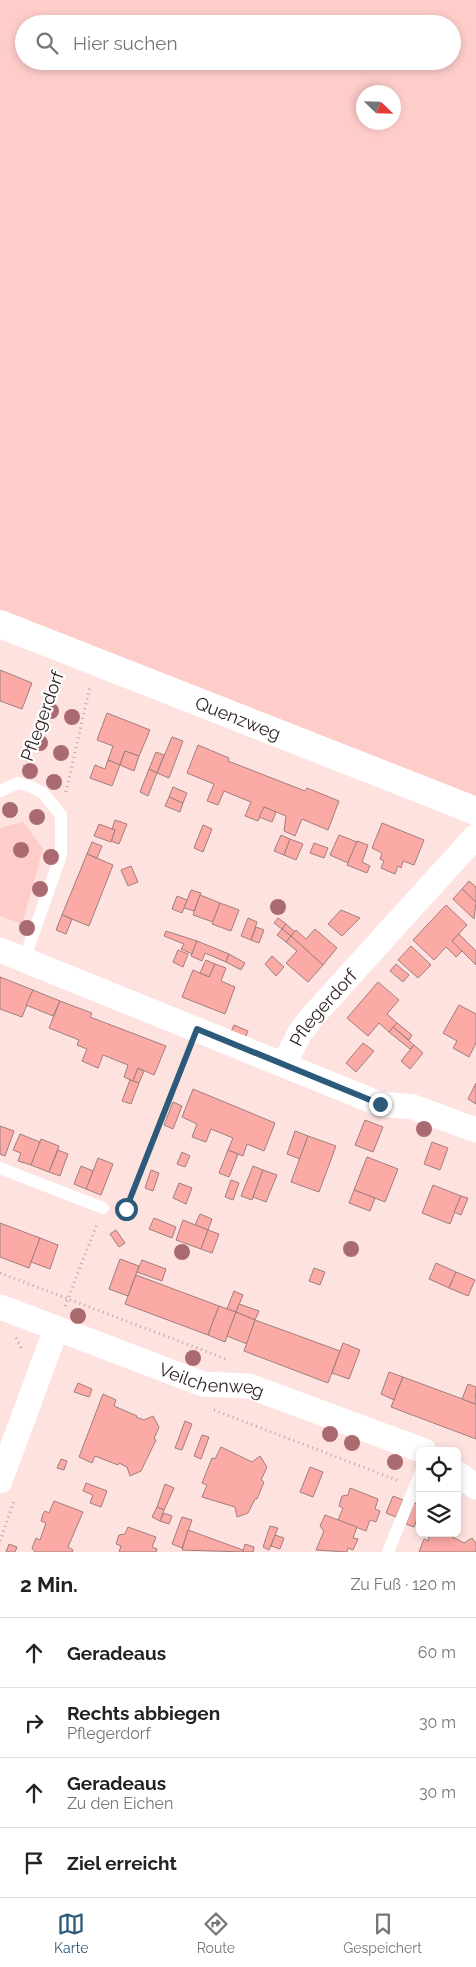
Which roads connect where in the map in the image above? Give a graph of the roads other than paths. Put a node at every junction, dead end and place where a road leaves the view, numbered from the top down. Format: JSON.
{"nodes":[{"id":1,"x":0,"y":624,"type":"edge"},
{"id":2,"x":0,"y":791,"type":"edge"},
{"id":3,"x":476,"y":811,"type":"edge"},
{"id":4,"x":476,"y":836,"type":"edge"},
{"id":5,"x":0,"y":950,"type":"edge"},
{"id":6,"x":24,"y":960,"type":"junction"},
{"id":7,"x":284,"y":1064,"type":"junction"},
{"id":8,"x":476,"y":1130,"type":"edge"},
{"id":9,"x":0,"y":1168,"type":"edge"},
{"id":10,"x":103,"y":1208,"type":"road end"},
{"id":11,"x":0,"y":1307,"type":"edge"},
{"id":12,"x":56,"y":1329,"type":"junction"},
{"id":13,"x":416,"y":1448,"type":"edge"},
{"id":14,"x":461,"y":1477,"type":"edge"},
{"id":15,"x":0,"y":1481,"type":"edge"},
{"id":16,"x":416,"y":1484,"type":"edge"},
{"id":17,"x":476,"y":1487,"type":"edge"},
{"id":18,"x":388,"y":1552,"type":"edge"}],
"edges":[{"from":1,"to":3,"type":"street","name":"Quenzweg"},
{"from":2,"to":6,"type":"lane","name":"Pflegerdorf"},
{"from":4,"to":7,"type":"street","name":"Pflegerdorf"},
{"from":5,"to":6,"type":"street","name":"Pflegerdorf"},
{"from":6,"to":7,"type":"street","name":"Pflegerdorf"},
{"from":7,"to":8,"type":"street"},
{"from":9,"to":10,"type":"lane"},
{"from":11,"to":12,"type":"street","name":"Veilchenweg"},
{"from":12,"to":13,"type":"street","name":"Veilchenweg"},
{"from":12,"to":15,"type":"street"},
{"from":14,"to":17,"type":"street"},
{"from":16,"to":18,"type":"lane"}]}
